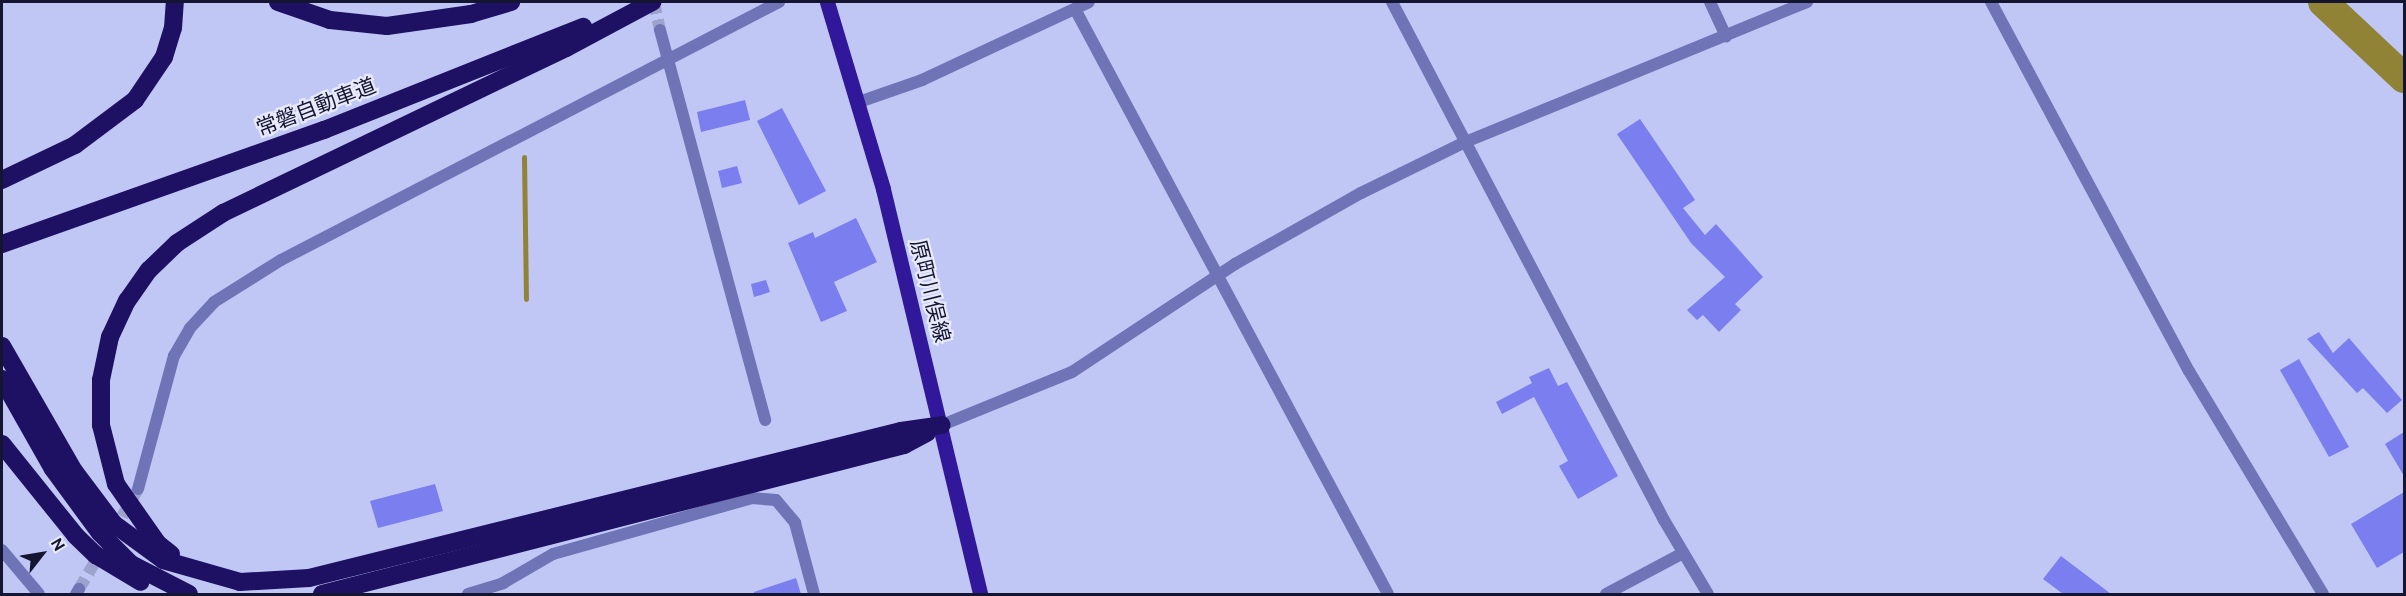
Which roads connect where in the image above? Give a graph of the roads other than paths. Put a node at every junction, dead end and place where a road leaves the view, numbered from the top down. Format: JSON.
{"nodes":[{"id":1,"x":175,"y":2,"type":"edge"},
{"id":2,"x":279,"y":2,"type":"edge"},
{"id":3,"x":511,"y":2,"type":"edge"},
{"id":4,"x":643,"y":2,"type":"edge"},
{"id":5,"x":652,"y":2,"type":"edge"},
{"id":6,"x":778,"y":2,"type":"edge"},
{"id":7,"x":827,"y":2,"type":"edge"},
{"id":8,"x":1089,"y":2,"type":"edge"},
{"id":9,"x":1392,"y":2,"type":"edge"},
{"id":10,"x":1710,"y":2,"type":"edge"},
{"id":11,"x":1807,"y":2,"type":"edge"},
{"id":12,"x":1990,"y":2,"type":"edge"},
{"id":13,"x":1075,"y":9,"type":"junction"},
{"id":14,"x":660,"y":30,"type":"tunnel mouth"},
{"id":15,"x":1726,"y":36,"type":"junction"},
{"id":16,"x":666,"y":60,"type":"junction"},
{"id":17,"x":860,"y":102,"type":"junction"},
{"id":18,"x":1463,"y":143,"type":"junction"},
{"id":19,"x":2,"y":180,"type":"edge"},
{"id":20,"x":2,"y":244,"type":"edge"},
{"id":21,"x":1219,"y":276,"type":"junction"},
{"id":22,"x":2,"y":346,"type":"edge"},
{"id":23,"x":2,"y":379,"type":"edge"},
{"id":24,"x":765,"y":420,"type":"dead end"},
{"id":25,"x":942,"y":425,"type":"junction"},
{"id":26,"x":2,"y":444,"type":"edge"},
{"id":27,"x":138,"y":489,"type":"tunnel mouth"},
{"id":28,"x":2,"y":549,"type":"edge"},
{"id":29,"x":1683,"y":553,"type":"junction"},
{"id":30,"x":192,"y":570,"type":"junction"},
{"id":31,"x":39,"y":594,"type":"edge"},
{"id":32,"x":183,"y":594,"type":"edge"},
{"id":33,"x":189,"y":594,"type":"edge"},
{"id":34,"x":322,"y":594,"type":"edge"},
{"id":35,"x":468,"y":594,"type":"edge"},
{"id":36,"x":814,"y":594,"type":"edge"},
{"id":37,"x":980,"y":594,"type":"edge"},
{"id":38,"x":1388,"y":594,"type":"edge"},
{"id":39,"x":1606,"y":594,"type":"edge"},
{"id":40,"x":1708,"y":594,"type":"edge"},
{"id":41,"x":2323,"y":594,"type":"edge"}],
"edges":[{"from":1,"to":19,"type":"highway"},
{"from":2,"to":3,"type":"highway"},
{"from":4,"to":20,"type":"highway","name":"常磐自動車道"},
{"from":5,"to":30,"type":"highway"},
{"from":6,"to":16,"type":"street"},
{"from":7,"to":17,"type":"main road","name":"原町川俣線"},
{"from":8,"to":13,"type":"street"},
{"from":9,"to":18,"type":"street"},
{"from":10,"to":15,"type":"street"},
{"from":11,"to":15,"type":"street"},
{"from":12,"to":41,"type":"street"},
{"from":13,"to":17,"type":"street"},
{"from":13,"to":21,"type":"street"},
{"from":14,"to":16,"type":"street"},
{"from":15,"to":18,"type":"street"},
{"from":16,"to":24,"type":"street"},
{"from":16,"to":27,"type":"street"},
{"from":17,"to":25,"type":"main road","name":"原町川俣線"},
{"from":18,"to":21,"type":"street"},
{"from":18,"to":29,"type":"street"},
{"from":21,"to":25,"type":"street"},
{"from":21,"to":38,"type":"street"},
{"from":22,"to":30,"type":"highway"},
{"from":23,"to":33,"type":"highway"},
{"from":25,"to":30,"type":"highway"},
{"from":25,"to":34,"type":"highway"},
{"from":25,"to":37,"type":"main road","name":"原町川俣線"},
{"from":26,"to":32,"type":"highway"},
{"from":28,"to":31,"type":"street"},
{"from":29,"to":39,"type":"street"},
{"from":29,"to":40,"type":"street"},
{"from":35,"to":36,"type":"street"}]}
